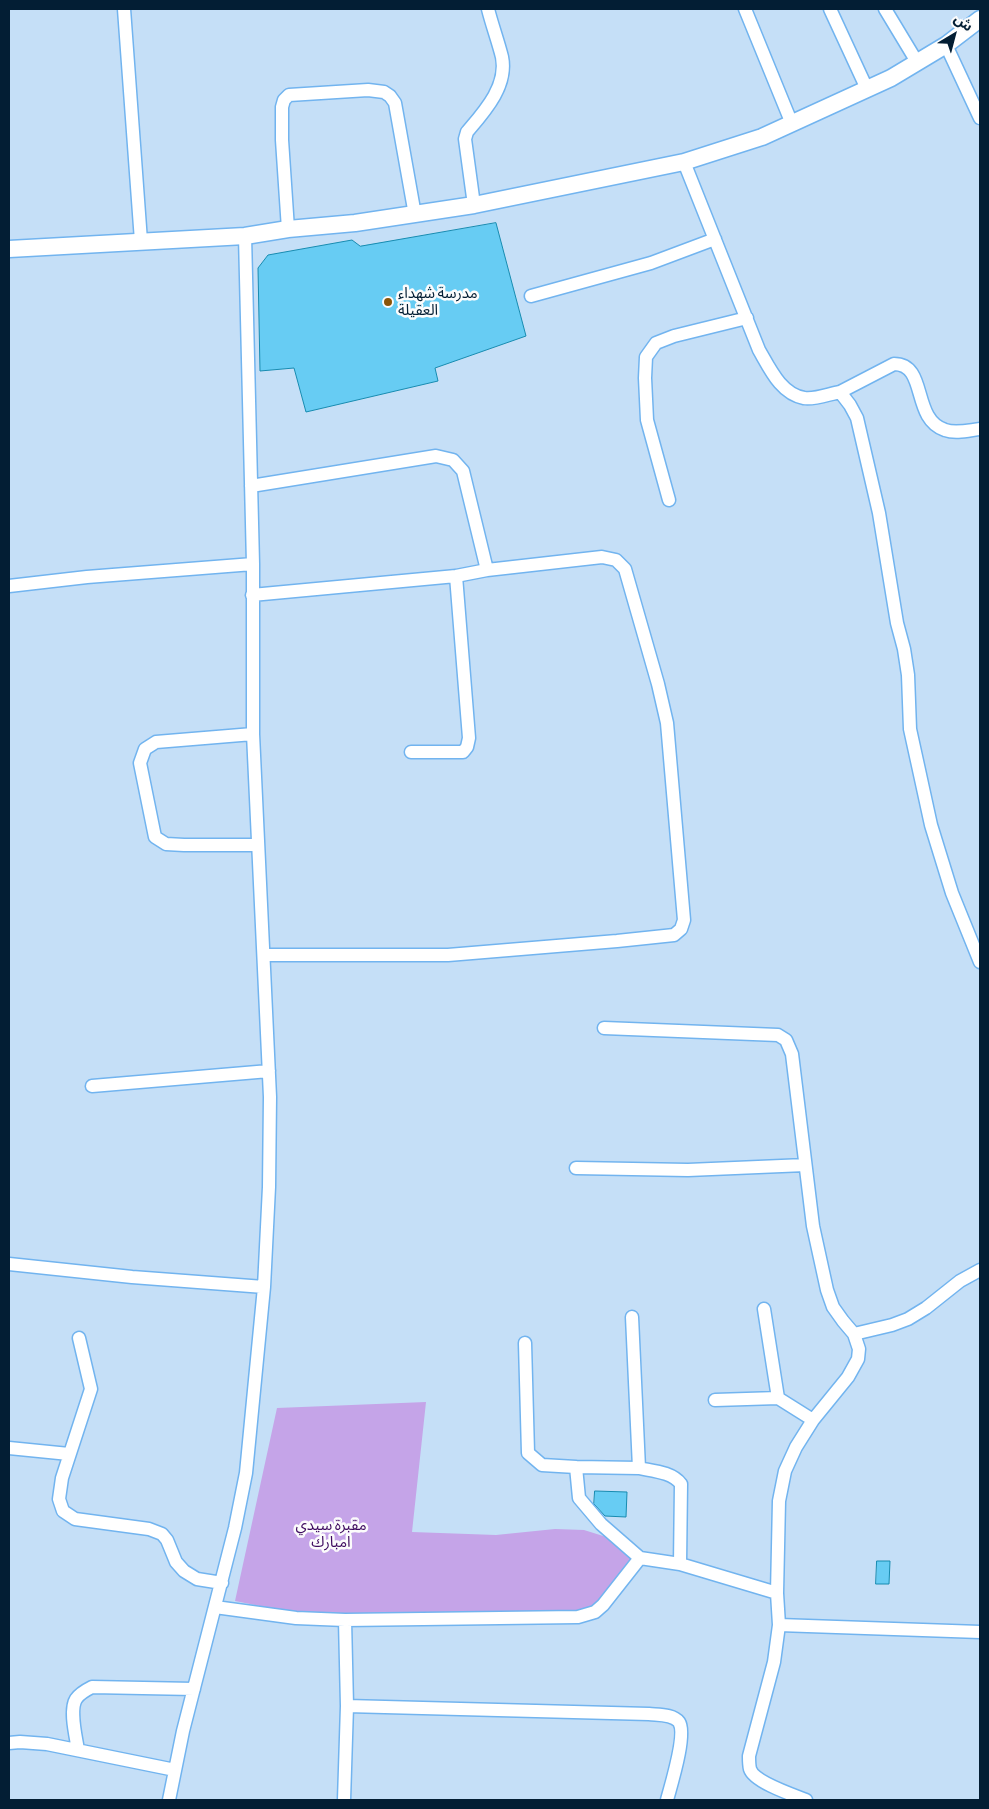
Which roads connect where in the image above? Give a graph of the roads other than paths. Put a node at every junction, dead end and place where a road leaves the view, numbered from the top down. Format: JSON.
{"nodes":[{"id":1,"x":124,"y":9,"type":"edge"},
{"id":2,"x":488,"y":9,"type":"edge"},
{"id":3,"x":745,"y":9,"type":"edge"},
{"id":4,"x":830,"y":9,"type":"edge"},
{"id":5,"x":885,"y":9,"type":"edge"},
{"id":6,"x":980,"y":19,"type":"edge"},
{"id":7,"x":946,"y":45,"type":"junction"},
{"id":8,"x":917,"y":62,"type":"junction"},
{"id":9,"x":867,"y":89,"type":"junction"},
{"id":10,"x":980,"y":118,"type":"edge"},
{"id":11,"x":792,"y":124,"type":"junction"},
{"id":12,"x":684,"y":162,"type":"junction"},
{"id":13,"x":474,"y":205,"type":"junction"},
{"id":14,"x":415,"y":214,"type":"junction"},
{"id":15,"x":288,"y":229,"type":"junction"},
{"id":16,"x":245,"y":236,"type":"junction"},
{"id":17,"x":715,"y":239,"type":"junction"},
{"id":18,"x":141,"y":241,"type":"junction"},
{"id":19,"x":9,"y":249,"type":"edge"},
{"id":20,"x":531,"y":296,"type":"dead end"},
{"id":21,"x":746,"y":318,"type":"junction"},
{"id":22,"x":840,"y":392,"type":"junction"},
{"id":23,"x":980,"y":429,"type":"edge"},
{"id":24,"x":251,"y":486,"type":"junction"},
{"id":25,"x":669,"y":500,"type":"dead end"},
{"id":26,"x":253,"y":564,"type":"junction"},
{"id":27,"x":487,"y":570,"type":"junction"},
{"id":28,"x":456,"y":576,"type":"junction"},
{"id":29,"x":9,"y":586,"type":"edge"},
{"id":30,"x":252,"y":595,"type":"junction"},
{"id":31,"x":253,"y":734,"type":"junction"},
{"id":32,"x":411,"y":752,"type":"dead end"},
{"id":33,"x":258,"y":845,"type":"junction"},
{"id":34,"x":264,"y":955,"type":"junction"},
{"id":35,"x":980,"y":962,"type":"edge"},
{"id":36,"x":604,"y":1028,"type":"dead end"},
{"id":37,"x":269,"y":1071,"type":"junction"},
{"id":38,"x":92,"y":1086,"type":"dead end"},
{"id":39,"x":804,"y":1165,"type":"junction"},
{"id":40,"x":576,"y":1168,"type":"dead end"},
{"id":41,"x":9,"y":1264,"type":"edge"},
{"id":42,"x":980,"y":1270,"type":"edge"},
{"id":43,"x":264,"y":1287,"type":"junction"},
{"id":44,"x":764,"y":1310,"type":"dead end"},
{"id":45,"x":632,"y":1317,"type":"dead end"},
{"id":46,"x":854,"y":1334,"type":"junction"},
{"id":47,"x":79,"y":1338,"type":"dead end"},
{"id":48,"x":525,"y":1343,"type":"dead end"},
{"id":49,"x":778,"y":1398,"type":"junction"},
{"id":50,"x":715,"y":1400,"type":"dead end"},
{"id":51,"x":813,"y":1420,"type":"junction"},
{"id":52,"x":9,"y":1448,"type":"edge"},
{"id":53,"x":69,"y":1454,"type":"junction"},
{"id":54,"x":576,"y":1467,"type":"junction"},
{"id":55,"x":639,"y":1468,"type":"junction"},
{"id":56,"x":640,"y":1558,"type":"junction"},
{"id":57,"x":680,"y":1564,"type":"junction"},
{"id":58,"x":222,"y":1583,"type":"junction"},
{"id":59,"x":777,"y":1593,"type":"junction"},
{"id":60,"x":215,"y":1606,"type":"junction"},
{"id":61,"x":345,"y":1620,"type":"junction"},
{"id":62,"x":779,"y":1625,"type":"junction"},
{"id":63,"x":980,"y":1632,"type":"edge"},
{"id":64,"x":194,"y":1689,"type":"junction"},
{"id":65,"x":347,"y":1706,"type":"junction"},
{"id":66,"x":9,"y":1743,"type":"edge"},
{"id":67,"x":78,"y":1750,"type":"junction"},
{"id":68,"x":175,"y":1770,"type":"junction"},
{"id":69,"x":169,"y":1800,"type":"edge"},
{"id":70,"x":344,"y":1800,"type":"edge"},
{"id":71,"x":667,"y":1800,"type":"edge"},
{"id":72,"x":806,"y":1800,"type":"edge"}],
"edges":[{"from":1,"to":18,"type":"street"},
{"from":2,"to":13,"type":"street"},
{"from":3,"to":11,"type":"street"},
{"from":4,"to":9,"type":"street"},
{"from":5,"to":8,"type":"street"},
{"from":6,"to":7,"type":"street"},
{"from":7,"to":8,"type":"street"},
{"from":7,"to":10,"type":"street"},
{"from":8,"to":9,"type":"street"},
{"from":9,"to":11,"type":"street"},
{"from":11,"to":12,"type":"street"},
{"from":12,"to":13,"type":"street"},
{"from":12,"to":17,"type":"street"},
{"from":13,"to":14,"type":"street"},
{"from":14,"to":15,"type":"street"},
{"from":14,"to":15,"type":"street"},
{"from":15,"to":16,"type":"street"},
{"from":16,"to":18,"type":"street"},
{"from":16,"to":24,"type":"street"},
{"from":17,"to":20,"type":"street"},
{"from":17,"to":21,"type":"street"},
{"from":18,"to":19,"type":"street"},
{"from":21,"to":22,"type":"street"},
{"from":21,"to":25,"type":"street"},
{"from":22,"to":23,"type":"street"},
{"from":22,"to":35,"type":"street"},
{"from":24,"to":26,"type":"street"},
{"from":24,"to":27,"type":"street"},
{"from":26,"to":29,"type":"street"},
{"from":26,"to":30,"type":"street"},
{"from":27,"to":28,"type":"street"},
{"from":27,"to":34,"type":"street"},
{"from":28,"to":30,"type":"street"},
{"from":28,"to":32,"type":"street"},
{"from":30,"to":31,"type":"street"},
{"from":31,"to":33,"type":"street"},
{"from":31,"to":33,"type":"street"},
{"from":33,"to":34,"type":"street"},
{"from":34,"to":37,"type":"street"},
{"from":36,"to":39,"type":"street"},
{"from":37,"to":38,"type":"street"},
{"from":37,"to":43,"type":"street"},
{"from":39,"to":40,"type":"street"},
{"from":39,"to":46,"type":"street"},
{"from":41,"to":43,"type":"street"},
{"from":42,"to":46,"type":"street"},
{"from":43,"to":58,"type":"street"},
{"from":44,"to":49,"type":"street"},
{"from":45,"to":55,"type":"street"},
{"from":46,"to":51,"type":"street"},
{"from":47,"to":53,"type":"street"},
{"from":48,"to":54,"type":"street"},
{"from":49,"to":50,"type":"street"},
{"from":49,"to":51,"type":"street"},
{"from":51,"to":59,"type":"street"},
{"from":52,"to":53,"type":"street"},
{"from":53,"to":58,"type":"street"},
{"from":54,"to":55,"type":"street"},
{"from":54,"to":56,"type":"street"},
{"from":55,"to":57,"type":"street"},
{"from":56,"to":57,"type":"street"},
{"from":56,"to":61,"type":"street"},
{"from":57,"to":59,"type":"street"},
{"from":58,"to":60,"type":"street"},
{"from":59,"to":62,"type":"street"},
{"from":60,"to":61,"type":"street"},
{"from":60,"to":64,"type":"street"},
{"from":61,"to":65,"type":"street"},
{"from":62,"to":63,"type":"street"},
{"from":62,"to":72,"type":"street"},
{"from":64,"to":67,"type":"street"},
{"from":64,"to":68,"type":"street"},
{"from":65,"to":70,"type":"street"},
{"from":65,"to":71,"type":"street"},
{"from":66,"to":67,"type":"street"},
{"from":67,"to":68,"type":"street"},
{"from":68,"to":69,"type":"street"}]}
